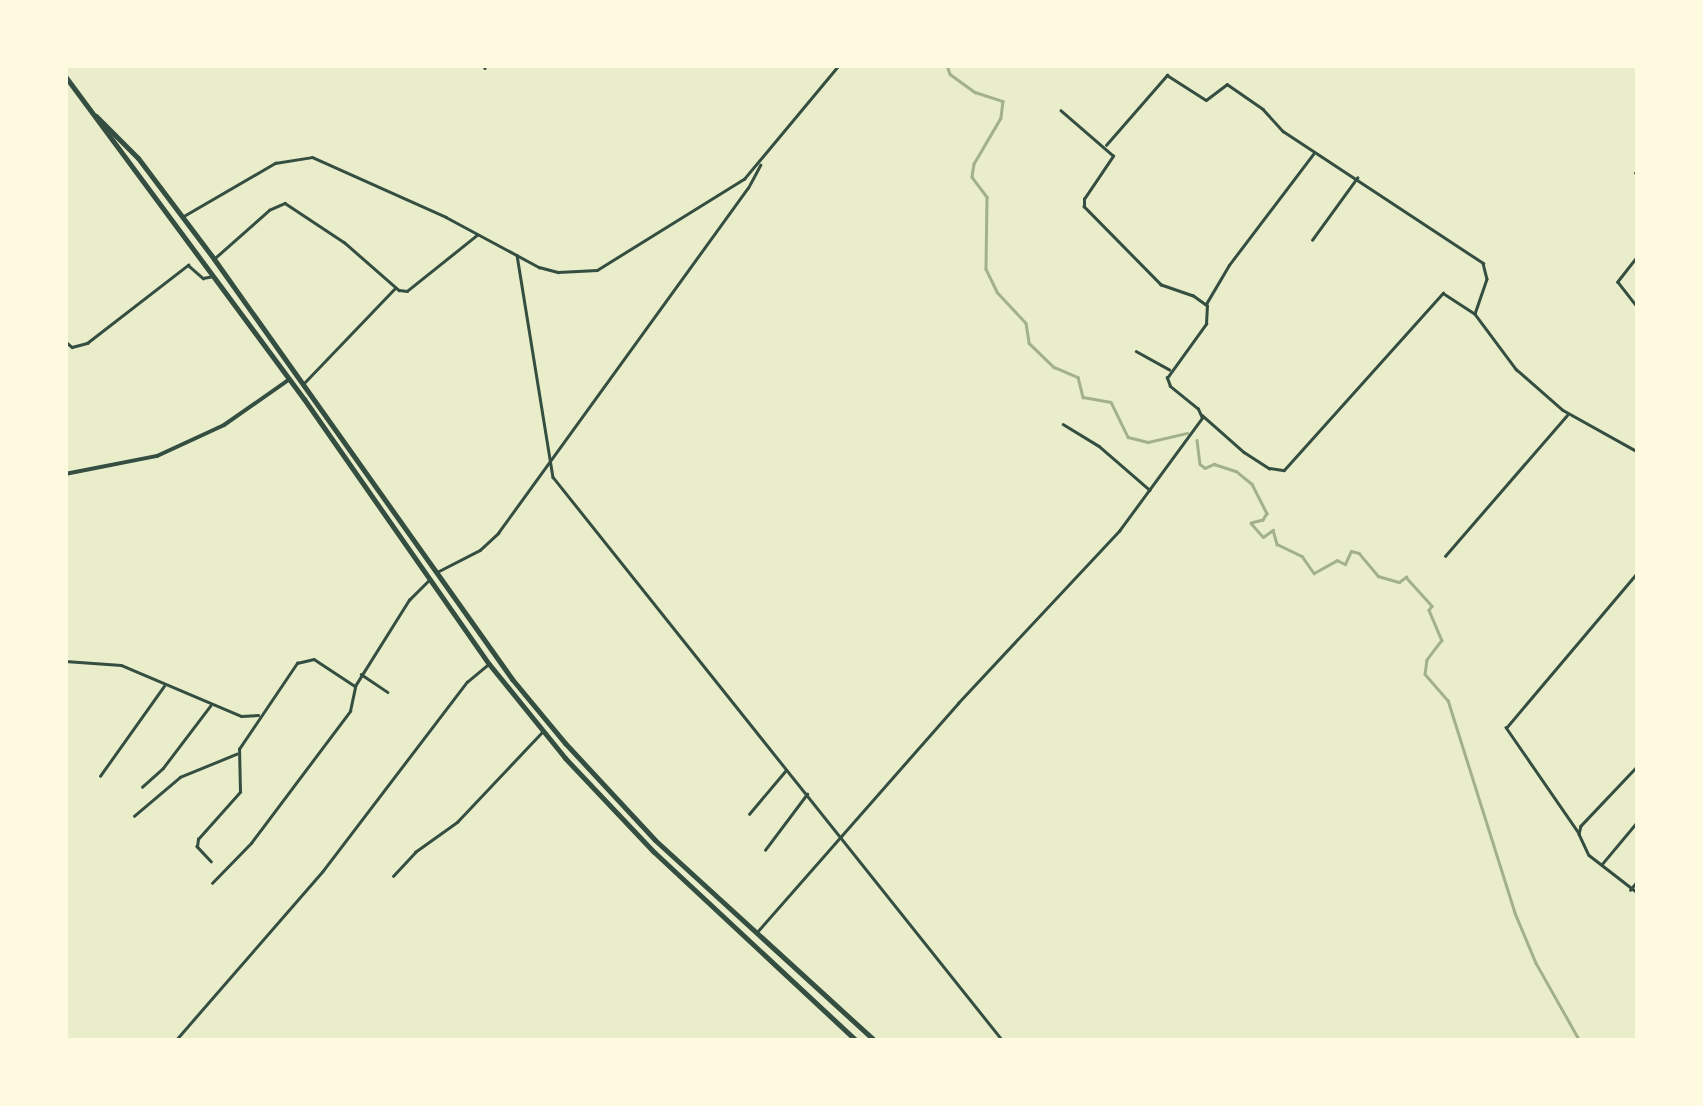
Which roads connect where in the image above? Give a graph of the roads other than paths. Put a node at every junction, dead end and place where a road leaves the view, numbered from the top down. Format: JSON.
{"nodes":[{"id":1,"x":839,"y":65,"type":"edge"},
{"id":2,"x":65,"y":76,"type":"edge"},
{"id":3,"x":1061,"y":111,"type":"dead end"},
{"id":4,"x":94,"y":114,"type":"junction"},
{"id":5,"x":1104,"y":147,"type":"junction"},
{"id":6,"x":1314,"y":152,"type":"junction"},
{"id":7,"x":763,"y":159,"type":"junction"},
{"id":8,"x":1358,"y":177,"type":"junction"},
{"id":9,"x":182,"y":216,"type":"junction"},
{"id":10,"x":479,"y":234,"type":"junction"},
{"id":11,"x":196,"y":236,"type":"junction"},
{"id":12,"x":1312,"y":240,"type":"dead end"},
{"id":13,"x":189,"y":241,"type":"junction"},
{"id":14,"x":517,"y":255,"type":"junction"},
{"id":15,"x":1638,"y":256,"type":"edge"},
{"id":16,"x":214,"y":259,"type":"junction"},
{"id":17,"x":214,"y":275,"type":"junction"},
{"id":18,"x":396,"y":287,"type":"junction"},
{"id":19,"x":1206,"y":304,"type":"junction"},
{"id":20,"x":1638,"y":308,"type":"edge"},
{"id":21,"x":1475,"y":314,"type":"junction"},
{"id":22,"x":65,"y":341,"type":"edge"},
{"id":23,"x":1136,"y":350,"type":"dead end"},
{"id":24,"x":1170,"y":370,"type":"junction"},
{"id":25,"x":298,"y":372,"type":"junction"},
{"id":26,"x":290,"y":379,"type":"junction"},
{"id":27,"x":305,"y":382,"type":"junction"},
{"id":28,"x":1568,"y":414,"type":"junction"},
{"id":29,"x":1202,"y":415,"type":"junction"},
{"id":30,"x":1063,"y":424,"type":"dead end"},
{"id":31,"x":344,"y":438,"type":"junction"},
{"id":32,"x":336,"y":444,"type":"junction"},
{"id":33,"x":1638,"y":452,"type":"edge"},
{"id":34,"x":548,"y":464,"type":"junction"},
{"id":35,"x":65,"y":474,"type":"edge"},
{"id":36,"x":1151,"y":491,"type":"junction"},
{"id":37,"x":1445,"y":556,"type":"dead end"},
{"id":38,"x":1638,"y":572,"type":"edge"},
{"id":39,"x":439,"y":575,"type":"junction"},
{"id":40,"x":430,"y":582,"type":"junction"},
{"id":41,"x":65,"y":661,"type":"edge"},
{"id":42,"x":489,"y":664,"type":"junction"},
{"id":43,"x":361,"y":674,"type":"junction"},
{"id":44,"x":165,"y":685,"type":"junction"},
{"id":45,"x":355,"y":686,"type":"junction"},
{"id":46,"x":388,"y":692,"type":"dead end"},
{"id":47,"x":211,"y":704,"type":"junction"},
{"id":48,"x":259,"y":715,"type":"junction"},
{"id":49,"x":543,"y":731,"type":"junction"},
{"id":50,"x":238,"y":754,"type":"junction"},
{"id":51,"x":1638,"y":766,"type":"edge"},
{"id":52,"x":787,"y":769,"type":"junction"},
{"id":53,"x":100,"y":776,"type":"dead end"},
{"id":54,"x":142,"y":787,"type":"dead end"},
{"id":55,"x":808,"y":793,"type":"junction"},
{"id":56,"x":748,"y":814,"type":"dead end"},
{"id":57,"x":134,"y":816,"type":"dead end"},
{"id":58,"x":1638,"y":821,"type":"edge"},
{"id":59,"x":1579,"y":834,"type":"junction"},
{"id":60,"x":840,"y":835,"type":"junction"},
{"id":61,"x":765,"y":850,"type":"dead end"},
{"id":62,"x":211,"y":862,"type":"dead end"},
{"id":63,"x":1602,"y":866,"type":"junction"},
{"id":64,"x":393,"y":876,"type":"dead end"},
{"id":65,"x":1638,"y":880,"type":"edge"},
{"id":66,"x":212,"y":883,"type":"dead end"},
{"id":67,"x":1630,"y":890,"type":"junction"},
{"id":68,"x":1638,"y":893,"type":"edge"},
{"id":69,"x":756,"y":933,"type":"junction"},
{"id":70,"x":175,"y":1041,"type":"edge"},
{"id":71,"x":857,"y":1041,"type":"edge"},
{"id":72,"x":875,"y":1041,"type":"edge"},
{"id":73,"x":1003,"y":1041,"type":"edge"}],
"edges":[{"from":1,"to":7,"type":"street"},
{"from":2,"to":4,"type":"highway"},
{"from":3,"to":5,"type":"street"},
{"from":4,"to":9,"type":"highway"},
{"from":4,"to":13,"type":"highway"},
{"from":5,"to":6,"type":"street"},
{"from":5,"to":19,"type":"street"},
{"from":6,"to":8,"type":"street"},
{"from":6,"to":19,"type":"street"},
{"from":7,"to":14,"type":"street"},
{"from":7,"to":34,"type":"street"},
{"from":8,"to":12,"type":"street"},
{"from":8,"to":21,"type":"street"},
{"from":9,"to":10,"type":"street"},
{"from":9,"to":11,"type":"highway"},
{"from":10,"to":14,"type":"street"},
{"from":10,"to":18,"type":"street"},
{"from":11,"to":13,"type":"highway"},
{"from":11,"to":16,"type":"highway"},
{"from":13,"to":17,"type":"highway"},
{"from":14,"to":34,"type":"street"},
{"from":15,"to":20,"type":"street"},
{"from":16,"to":18,"type":"street"},
{"from":16,"to":25,"type":"highway"},
{"from":17,"to":22,"type":"street"},
{"from":17,"to":26,"type":"highway"},
{"from":18,"to":27,"type":"street"},
{"from":19,"to":24,"type":"street"},
{"from":21,"to":28,"type":"street"},
{"from":21,"to":29,"type":"street"},
{"from":23,"to":24,"type":"street"},
{"from":24,"to":29,"type":"street"},
{"from":25,"to":26,"type":"highway"},
{"from":25,"to":27,"type":"highway"},
{"from":26,"to":32,"type":"highway"},
{"from":26,"to":35,"type":"street"},
{"from":27,"to":31,"type":"highway"},
{"from":28,"to":33,"type":"street"},
{"from":28,"to":37,"type":"street"},
{"from":29,"to":36,"type":"street"},
{"from":30,"to":36,"type":"street"},
{"from":31,"to":32,"type":"highway"},
{"from":31,"to":39,"type":"highway"},
{"from":32,"to":40,"type":"highway"},
{"from":34,"to":39,"type":"street"},
{"from":34,"to":52,"type":"street"},
{"from":36,"to":60,"type":"street"},
{"from":38,"to":59,"type":"street"},
{"from":39,"to":40,"type":"highway"},
{"from":39,"to":69,"type":"highway"},
{"from":40,"to":42,"type":"highway"},
{"from":40,"to":43,"type":"street"},
{"from":41,"to":44,"type":"street"},
{"from":42,"to":49,"type":"highway"},
{"from":42,"to":70,"type":"street"},
{"from":43,"to":45,"type":"street"},
{"from":43,"to":46,"type":"street"},
{"from":44,"to":47,"type":"street"},
{"from":44,"to":53,"type":"street"},
{"from":45,"to":48,"type":"street"},
{"from":45,"to":66,"type":"street"},
{"from":47,"to":48,"type":"street"},
{"from":47,"to":54,"type":"street"},
{"from":48,"to":50,"type":"street"},
{"from":49,"to":64,"type":"street"},
{"from":49,"to":71,"type":"highway"},
{"from":50,"to":57,"type":"street"},
{"from":50,"to":62,"type":"street"},
{"from":51,"to":59,"type":"street"},
{"from":52,"to":55,"type":"street"},
{"from":52,"to":56,"type":"street"},
{"from":55,"to":60,"type":"street"},
{"from":55,"to":61,"type":"street"},
{"from":58,"to":63,"type":"street"},
{"from":59,"to":63,"type":"street"},
{"from":60,"to":69,"type":"street"},
{"from":60,"to":73,"type":"street"},
{"from":63,"to":67,"type":"street"},
{"from":65,"to":67,"type":"street"},
{"from":67,"to":68,"type":"street"},
{"from":69,"to":72,"type":"highway"}]}
